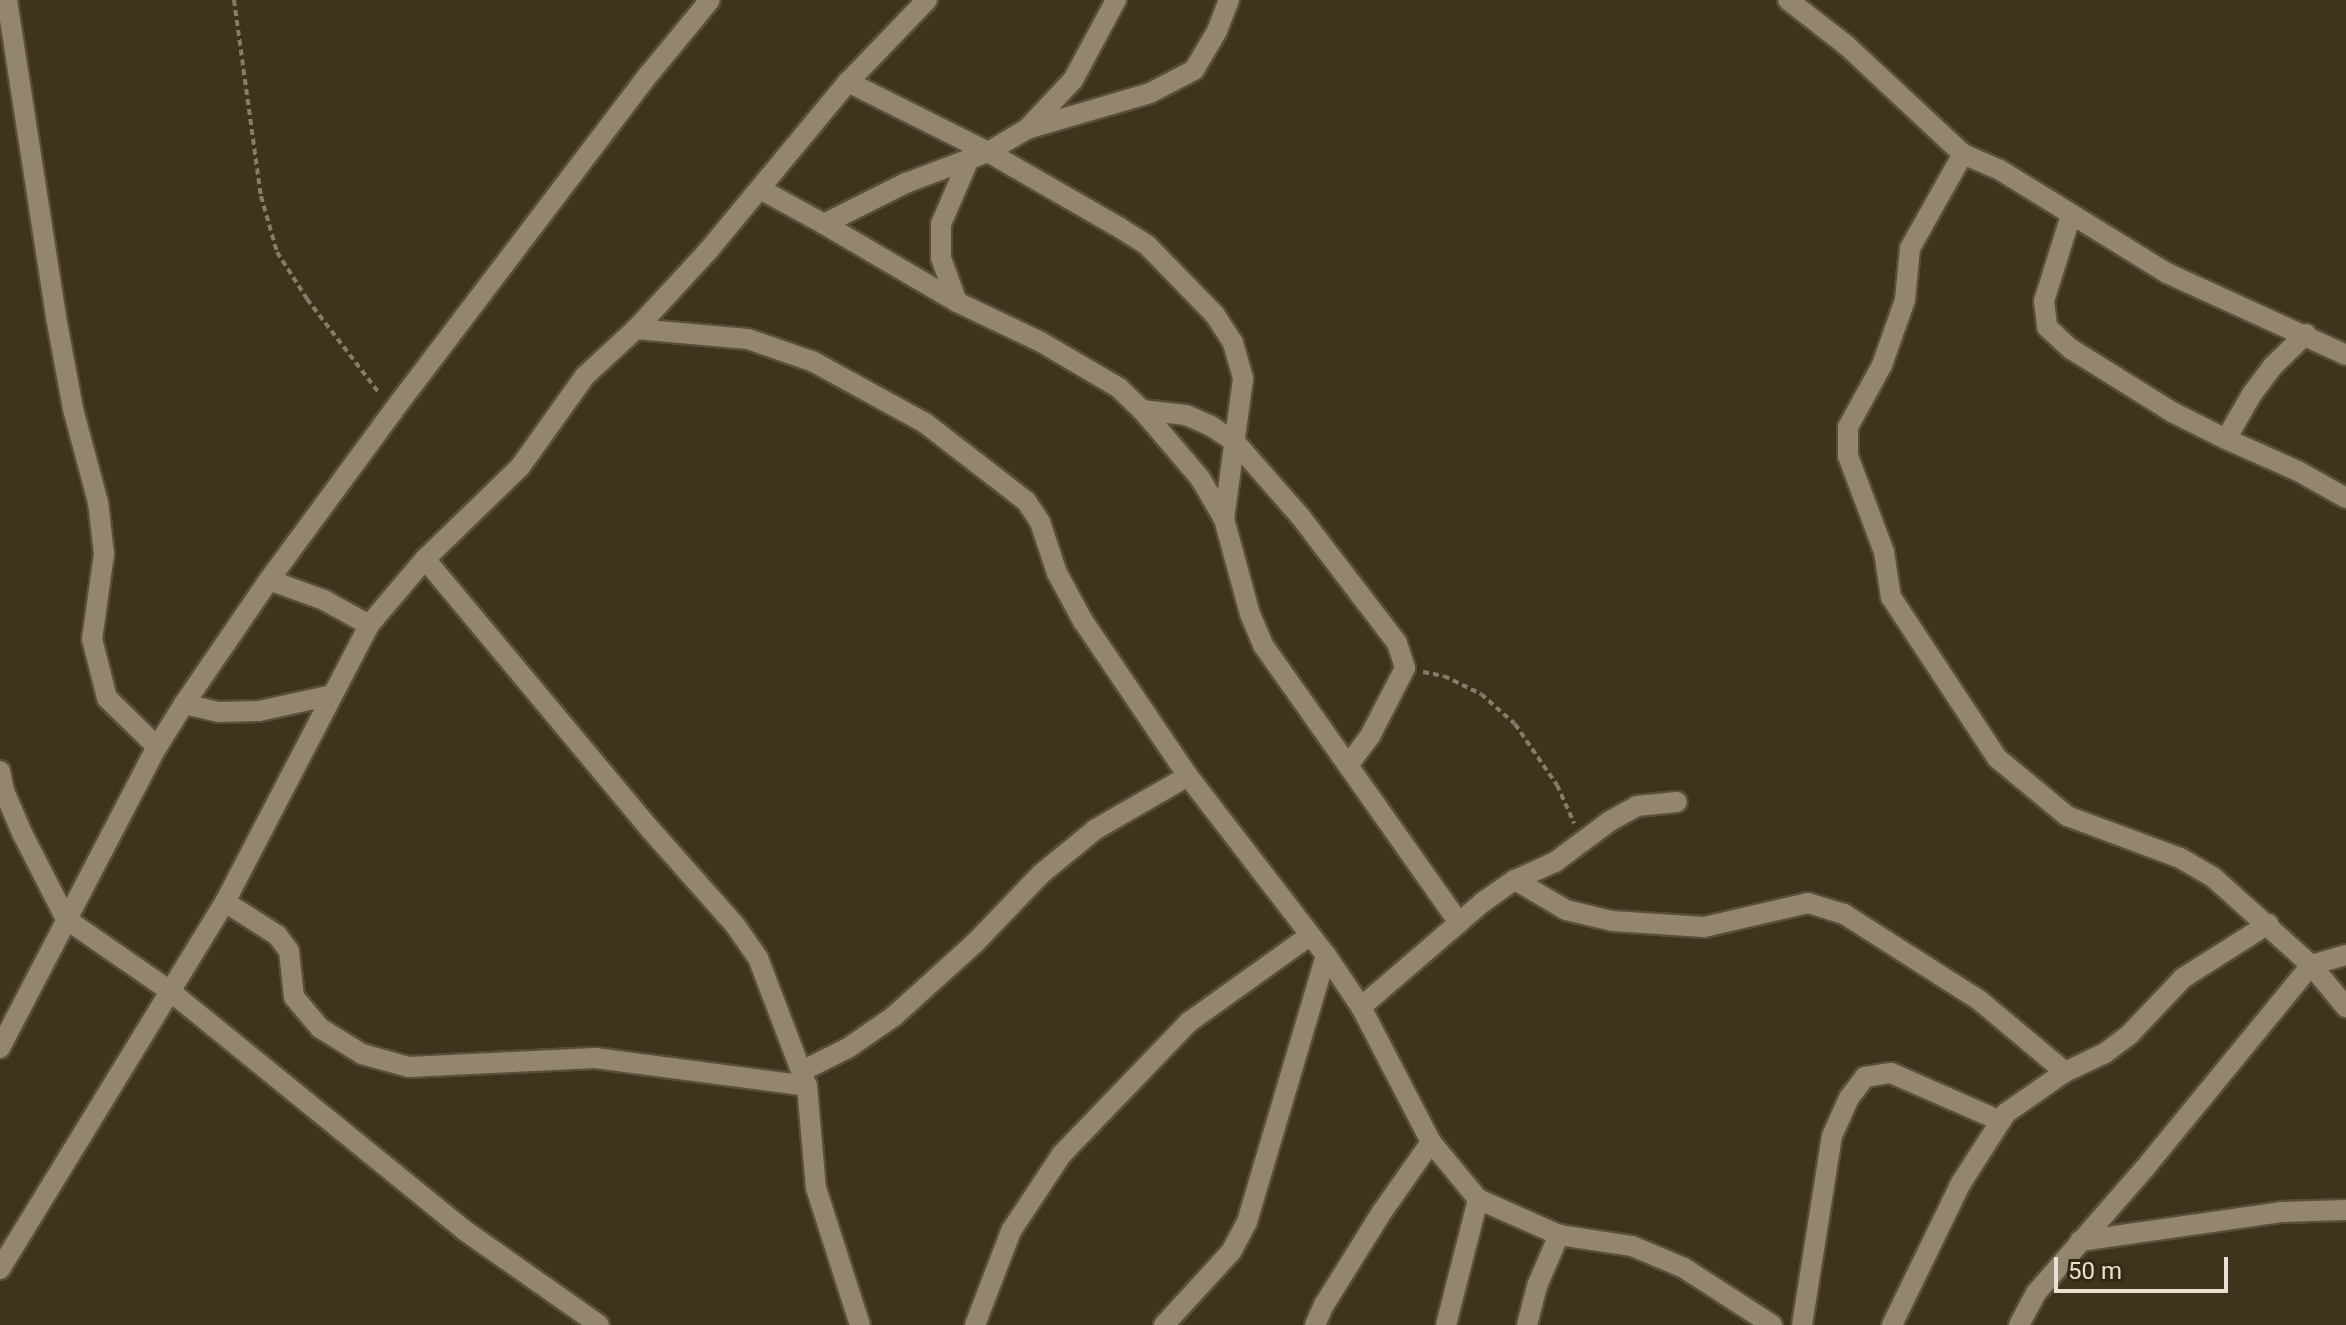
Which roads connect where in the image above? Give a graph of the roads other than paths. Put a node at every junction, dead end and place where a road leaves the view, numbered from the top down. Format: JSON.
{"nodes":[{"id":1,"x":7,"y":0,"type":"edge"},
{"id":2,"x":710,"y":0,"type":"edge"},
{"id":3,"x":927,"y":0,"type":"edge"},
{"id":4,"x":1229,"y":0,"type":"edge"},
{"id":5,"x":1788,"y":0,"type":"edge"},
{"id":6,"x":1109,"y":2,"type":"edge"},
{"id":7,"x":848,"y":82,"type":"junction"},
{"id":8,"x":1027,"y":129,"type":"junction"},
{"id":9,"x":1963,"y":154,"type":"junction"},
{"id":10,"x":978,"y":155,"type":"junction"},
{"id":11,"x":760,"y":189,"type":"junction"},
{"id":12,"x":2071,"y":215,"type":"junction"},
{"id":13,"x":824,"y":224,"type":"junction"},
{"id":14,"x":957,"y":302,"type":"junction"},
{"id":15,"x":636,"y":329,"type":"junction"},
{"id":16,"x":2306,"y":334,"type":"junction"},
{"id":17,"x":2346,"y":355,"type":"edge"},
{"id":18,"x":1142,"y":410,"type":"junction"},
{"id":19,"x":2226,"y":439,"type":"junction"},
{"id":20,"x":1236,"y":443,"type":"junction"},
{"id":21,"x":2346,"y":498,"type":"edge"},
{"id":22,"x":1224,"y":519,"type":"junction"},
{"id":23,"x":425,"y":559,"type":"junction"},
{"id":24,"x":269,"y":580,"type":"junction"},
{"id":25,"x":369,"y":625,"type":"junction"},
{"id":26,"x":332,"y":695,"type":"junction"},
{"id":27,"x":184,"y":704,"type":"junction"},
{"id":28,"x":157,"y":747,"type":"junction"},
{"id":29,"x":1349,"y":764,"type":"junction"},
{"id":30,"x":0,"y":771,"type":"edge"},
{"id":31,"x":1188,"y":776,"type":"junction"},
{"id":32,"x":1677,"y":802,"type":"dead end"},
{"id":33,"x":1515,"y":880,"type":"junction"},
{"id":34,"x":225,"y":902,"type":"junction"},
{"id":35,"x":66,"y":919,"type":"junction"},
{"id":36,"x":1459,"y":923,"type":"junction"},
{"id":37,"x":2268,"y":924,"type":"junction"},
{"id":38,"x":1309,"y":936,"type":"junction"},
{"id":39,"x":1326,"y":955,"type":"junction"},
{"id":40,"x":2346,"y":955,"type":"edge"},
{"id":41,"x":2311,"y":965,"type":"junction"},
{"id":42,"x":170,"y":991,"type":"junction"},
{"id":43,"x":1361,"y":1007,"type":"junction"},
{"id":44,"x":2346,"y":1007,"type":"edge"},
{"id":45,"x":0,"y":1048,"type":"edge"},
{"id":46,"x":2065,"y":1072,"type":"junction"},
{"id":47,"x":804,"y":1079,"type":"junction"},
{"id":48,"x":2001,"y":1121,"type":"junction"},
{"id":49,"x":1431,"y":1142,"type":"junction"},
{"id":50,"x":1478,"y":1199,"type":"junction"},
{"id":51,"x":2346,"y":1210,"type":"edge"},
{"id":52,"x":1559,"y":1235,"type":"junction"},
{"id":53,"x":2080,"y":1241,"type":"junction"},
{"id":54,"x":0,"y":1269,"type":"edge"},
{"id":55,"x":599,"y":1325,"type":"edge"},
{"id":56,"x":860,"y":1325,"type":"edge"},
{"id":57,"x":975,"y":1325,"type":"edge"},
{"id":58,"x":1164,"y":1325,"type":"edge"},
{"id":59,"x":1315,"y":1325,"type":"edge"},
{"id":60,"x":1446,"y":1325,"type":"edge"},
{"id":61,"x":1527,"y":1325,"type":"edge"},
{"id":62,"x":1772,"y":1325,"type":"edge"},
{"id":63,"x":1802,"y":1325,"type":"edge"},
{"id":64,"x":1892,"y":1325,"type":"edge"},
{"id":65,"x":2019,"y":1325,"type":"edge"}],
"edges":[{"from":1,"to":28,"type":"street"},
{"from":2,"to":24,"type":"street"},
{"from":3,"to":7,"type":"street"},
{"from":4,"to":8,"type":"street"},
{"from":5,"to":9,"type":"street"},
{"from":6,"to":8,"type":"street"},
{"from":7,"to":10,"type":"street"},
{"from":7,"to":11,"type":"street"},
{"from":8,"to":10,"type":"street"},
{"from":9,"to":12,"type":"street"},
{"from":9,"to":37,"type":"street"},
{"from":10,"to":13,"type":"street"},
{"from":10,"to":14,"type":"street"},
{"from":10,"to":20,"type":"street"},
{"from":11,"to":13,"type":"street"},
{"from":11,"to":15,"type":"street"},
{"from":12,"to":16,"type":"street"},
{"from":12,"to":19,"type":"street"},
{"from":13,"to":14,"type":"street"},
{"from":14,"to":18,"type":"street"},
{"from":15,"to":23,"type":"street"},
{"from":15,"to":31,"type":"street"},
{"from":16,"to":17,"type":"street"},
{"from":16,"to":19,"type":"street"},
{"from":18,"to":20,"type":"street"},
{"from":18,"to":22,"type":"street"},
{"from":19,"to":21,"type":"street"},
{"from":20,"to":22,"type":"street"},
{"from":20,"to":29,"type":"street"},
{"from":22,"to":29,"type":"street"},
{"from":23,"to":25,"type":"street"},
{"from":23,"to":47,"type":"street"},
{"from":24,"to":25,"type":"street"},
{"from":24,"to":27,"type":"street"},
{"from":25,"to":26,"type":"street"},
{"from":26,"to":27,"type":"street"},
{"from":26,"to":34,"type":"street"},
{"from":27,"to":28,"type":"street"},
{"from":28,"to":35,"type":"street"},
{"from":29,"to":36,"type":"street"},
{"from":30,"to":35,"type":"street"},
{"from":31,"to":38,"type":"street"},
{"from":31,"to":47,"type":"street"},
{"from":32,"to":33,"type":"street"},
{"from":33,"to":36,"type":"street"},
{"from":33,"to":46,"type":"street"},
{"from":34,"to":42,"type":"street"},
{"from":34,"to":47,"type":"street"},
{"from":35,"to":42,"type":"street"},
{"from":35,"to":45,"type":"street"},
{"from":36,"to":43,"type":"street"},
{"from":37,"to":41,"type":"street"},
{"from":37,"to":46,"type":"street"},
{"from":38,"to":39,"type":"street"},
{"from":38,"to":57,"type":"street"},
{"from":39,"to":43,"type":"street"},
{"from":39,"to":58,"type":"street"},
{"from":40,"to":41,"type":"street"},
{"from":41,"to":44,"type":"street"},
{"from":41,"to":53,"type":"street"},
{"from":42,"to":54,"type":"street"},
{"from":42,"to":55,"type":"street"},
{"from":43,"to":49,"type":"street"},
{"from":46,"to":48,"type":"street"},
{"from":47,"to":56,"type":"street"},
{"from":48,"to":63,"type":"street"},
{"from":48,"to":64,"type":"street"},
{"from":49,"to":50,"type":"street"},
{"from":49,"to":59,"type":"street"},
{"from":50,"to":52,"type":"street"},
{"from":50,"to":60,"type":"street"},
{"from":51,"to":53,"type":"street"},
{"from":52,"to":61,"type":"street"},
{"from":52,"to":62,"type":"street"},
{"from":53,"to":65,"type":"street"}]}
